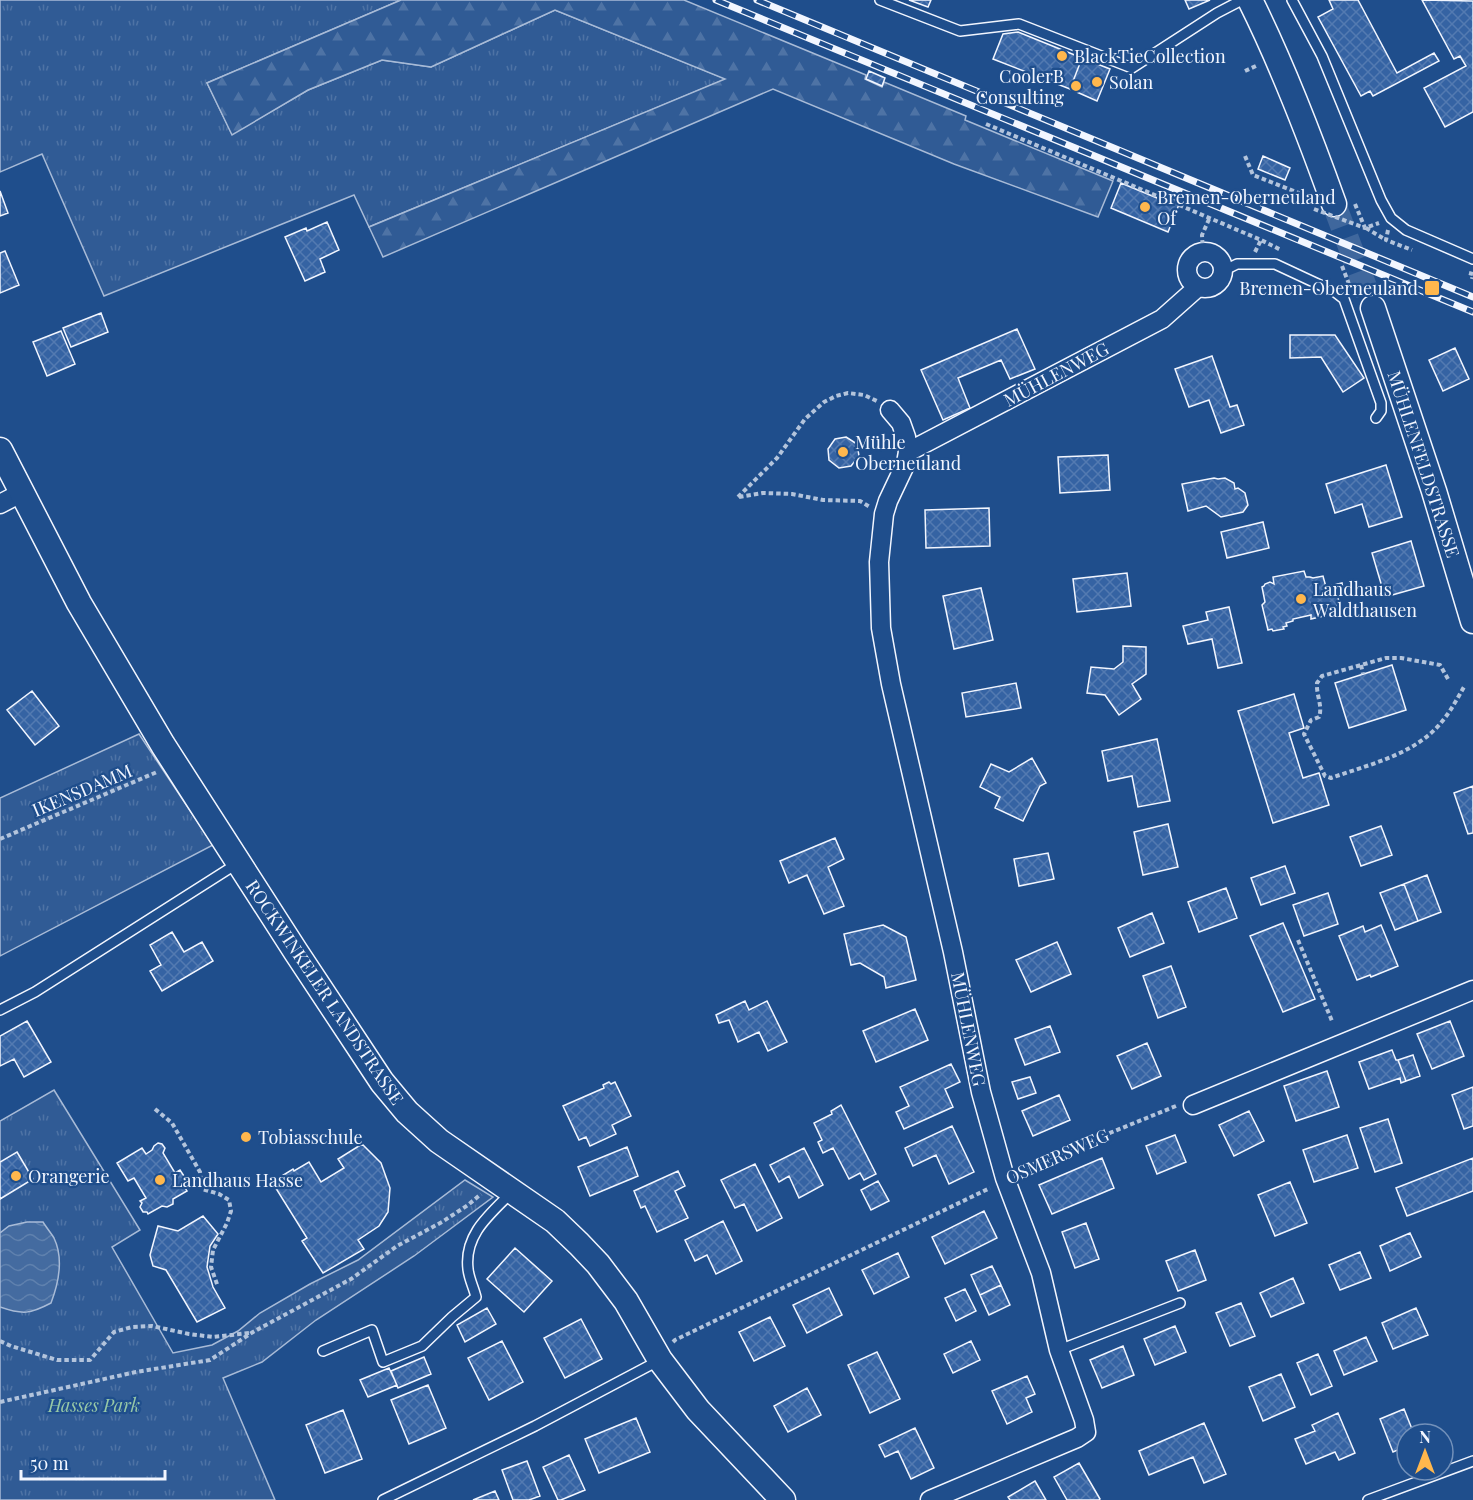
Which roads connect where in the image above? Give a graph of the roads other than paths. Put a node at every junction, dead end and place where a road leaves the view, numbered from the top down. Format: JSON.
{"nodes":[{"id":1,"x":880,"y":0,"type":"edge"},
{"id":2,"x":1242,"y":0,"type":"edge"},
{"id":3,"x":1250,"y":0,"type":"edge"},
{"id":4,"x":1292,"y":0,"type":"edge"},
{"id":5,"x":1324,"y":207,"type":"tunnel mouth"},
{"id":6,"x":1473,"y":260,"type":"edge"},
{"id":7,"x":1223,"y":271,"type":"junction"},
{"id":8,"x":1198,"y":287,"type":"junction"},
{"id":9,"x":1373,"y":308,"type":"tunnel mouth"},
{"id":10,"x":890,"y":410,"type":"road end"},
{"id":11,"x":1376,"y":418,"type":"dead end"},
{"id":12,"x":0,"y":450,"type":"edge"},
{"id":13,"x":908,"y":452,"type":"junction"},
{"id":14,"x":11,"y":498,"type":"edge"},
{"id":15,"x":1473,"y":621,"type":"edge"},
{"id":16,"x":238,"y":863,"type":"junction"},
{"id":17,"x":1473,"y":990,"type":"edge"},
{"id":18,"x":0,"y":1010,"type":"edge"},
{"id":19,"x":1193,"y":1105,"type":"road end"},
{"id":20,"x":505,"y":1186,"type":"junction"},
{"id":21,"x":1180,"y":1303,"type":"dead end"},
{"id":22,"x":1059,"y":1350,"type":"junction"},
{"id":23,"x":323,"y":1351,"type":"dead end"},
{"id":24,"x":660,"y":1360,"type":"junction"},
{"id":25,"x":1473,"y":1461,"type":"edge"},
{"id":26,"x":382,"y":1500,"type":"edge"},
{"id":27,"x":783,"y":1500,"type":"edge"},
{"id":28,"x":930,"y":1500,"type":"edge"},
{"id":29,"x":1368,"y":1500,"type":"edge"}],
"edges":[{"from":1,"to":2,"type":"lane"},
{"from":3,"to":5,"type":"main road"},
{"from":4,"to":6,"type":"lane"},
{"from":7,"to":8,"type":"street","name":"MÜHLENWEG"},
{"from":7,"to":8,"type":"street"},
{"from":7,"to":11,"type":"lane"},
{"from":8,"to":13,"type":"street","name":"MÜHLENWEG"},
{"from":9,"to":15,"type":"main road","name":"MÜHLENFELDSTRASSE"},
{"from":10,"to":13,"type":"street"},
{"from":12,"to":14,"type":"main road","name":"ROCKWINKELER LANDSTRASSE"},
{"from":13,"to":22,"type":"street","name":"MÜHLENWEG"},
{"from":14,"to":16,"type":"main road","name":"ROCKWINKELER LANDSTRASSE"},
{"from":16,"to":18,"type":"lane"},
{"from":16,"to":20,"type":"main road","name":"ROCKWINKELER LANDSTRASSE"},
{"from":17,"to":19,"type":"street"},
{"from":20,"to":23,"type":"lane"},
{"from":20,"to":24,"type":"main road","name":"ROCKWINKELER LANDSTRASSE"},
{"from":21,"to":22,"type":"lane"},
{"from":22,"to":28,"type":"street","name":"MÜHLENWEG"},
{"from":24,"to":26,"type":"lane"},
{"from":24,"to":27,"type":"main road","name":"ROCKWINKELER LANDSTRASSE"},
{"from":25,"to":29,"type":"lane"}]}
